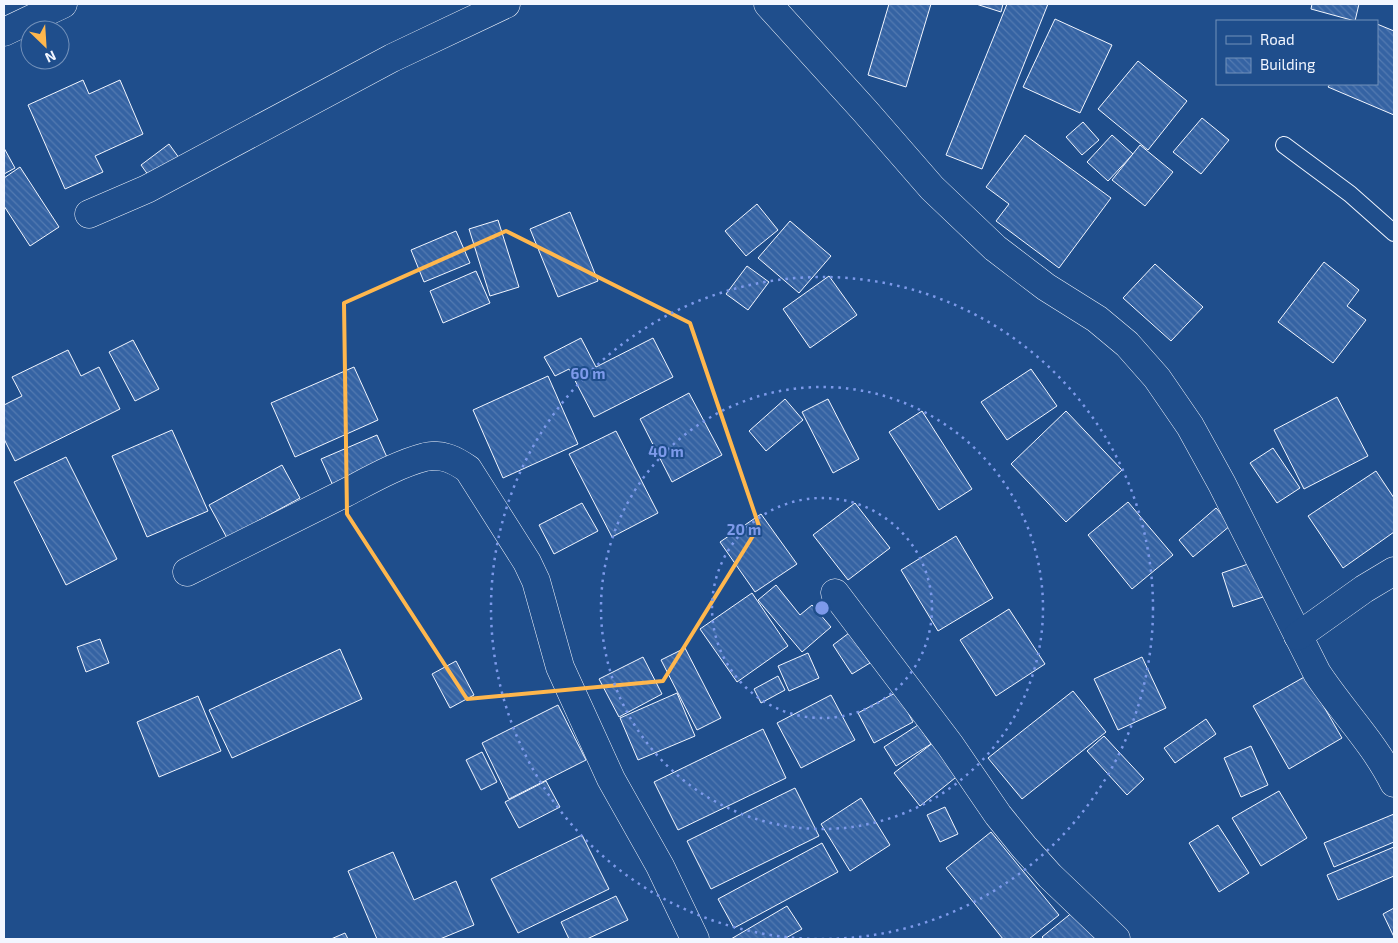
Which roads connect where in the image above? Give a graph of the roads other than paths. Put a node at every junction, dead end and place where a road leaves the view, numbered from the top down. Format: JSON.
{"nodes":[{"id":1,"x":62,"y":4,"type":"edge"},
{"id":2,"x":506,"y":4,"type":"edge"},
{"id":3,"x":768,"y":4,"type":"edge"},
{"id":4,"x":4,"y":32,"type":"edge"},
{"id":5,"x":1284,"y":145,"type":"dead end"},
{"id":6,"x":89,"y":214,"type":"dead end"},
{"id":7,"x":1394,"y":233,"type":"edge"},
{"id":8,"x":1394,"y":571,"type":"edge"},
{"id":9,"x":187,"y":572,"type":"dead end"},
{"id":10,"x":835,"y":593,"type":"dead end"},
{"id":11,"x":1298,"y":636,"type":"junction"},
{"id":12,"x":1394,"y":783,"type":"edge"},
{"id":13,"x":695,"y":939,"type":"edge"},
{"id":14,"x":1116,"y":939,"type":"edge"}],
"edges":[{"from":1,"to":4,"type":"street"},
{"from":2,"to":6,"type":"street"},
{"from":3,"to":11,"type":"street"},
{"from":5,"to":7,"type":"lane"},
{"from":8,"to":11,"type":"street"},
{"from":9,"to":13,"type":"street"},
{"from":10,"to":14,"type":"street"},
{"from":11,"to":12,"type":"street"}]}
